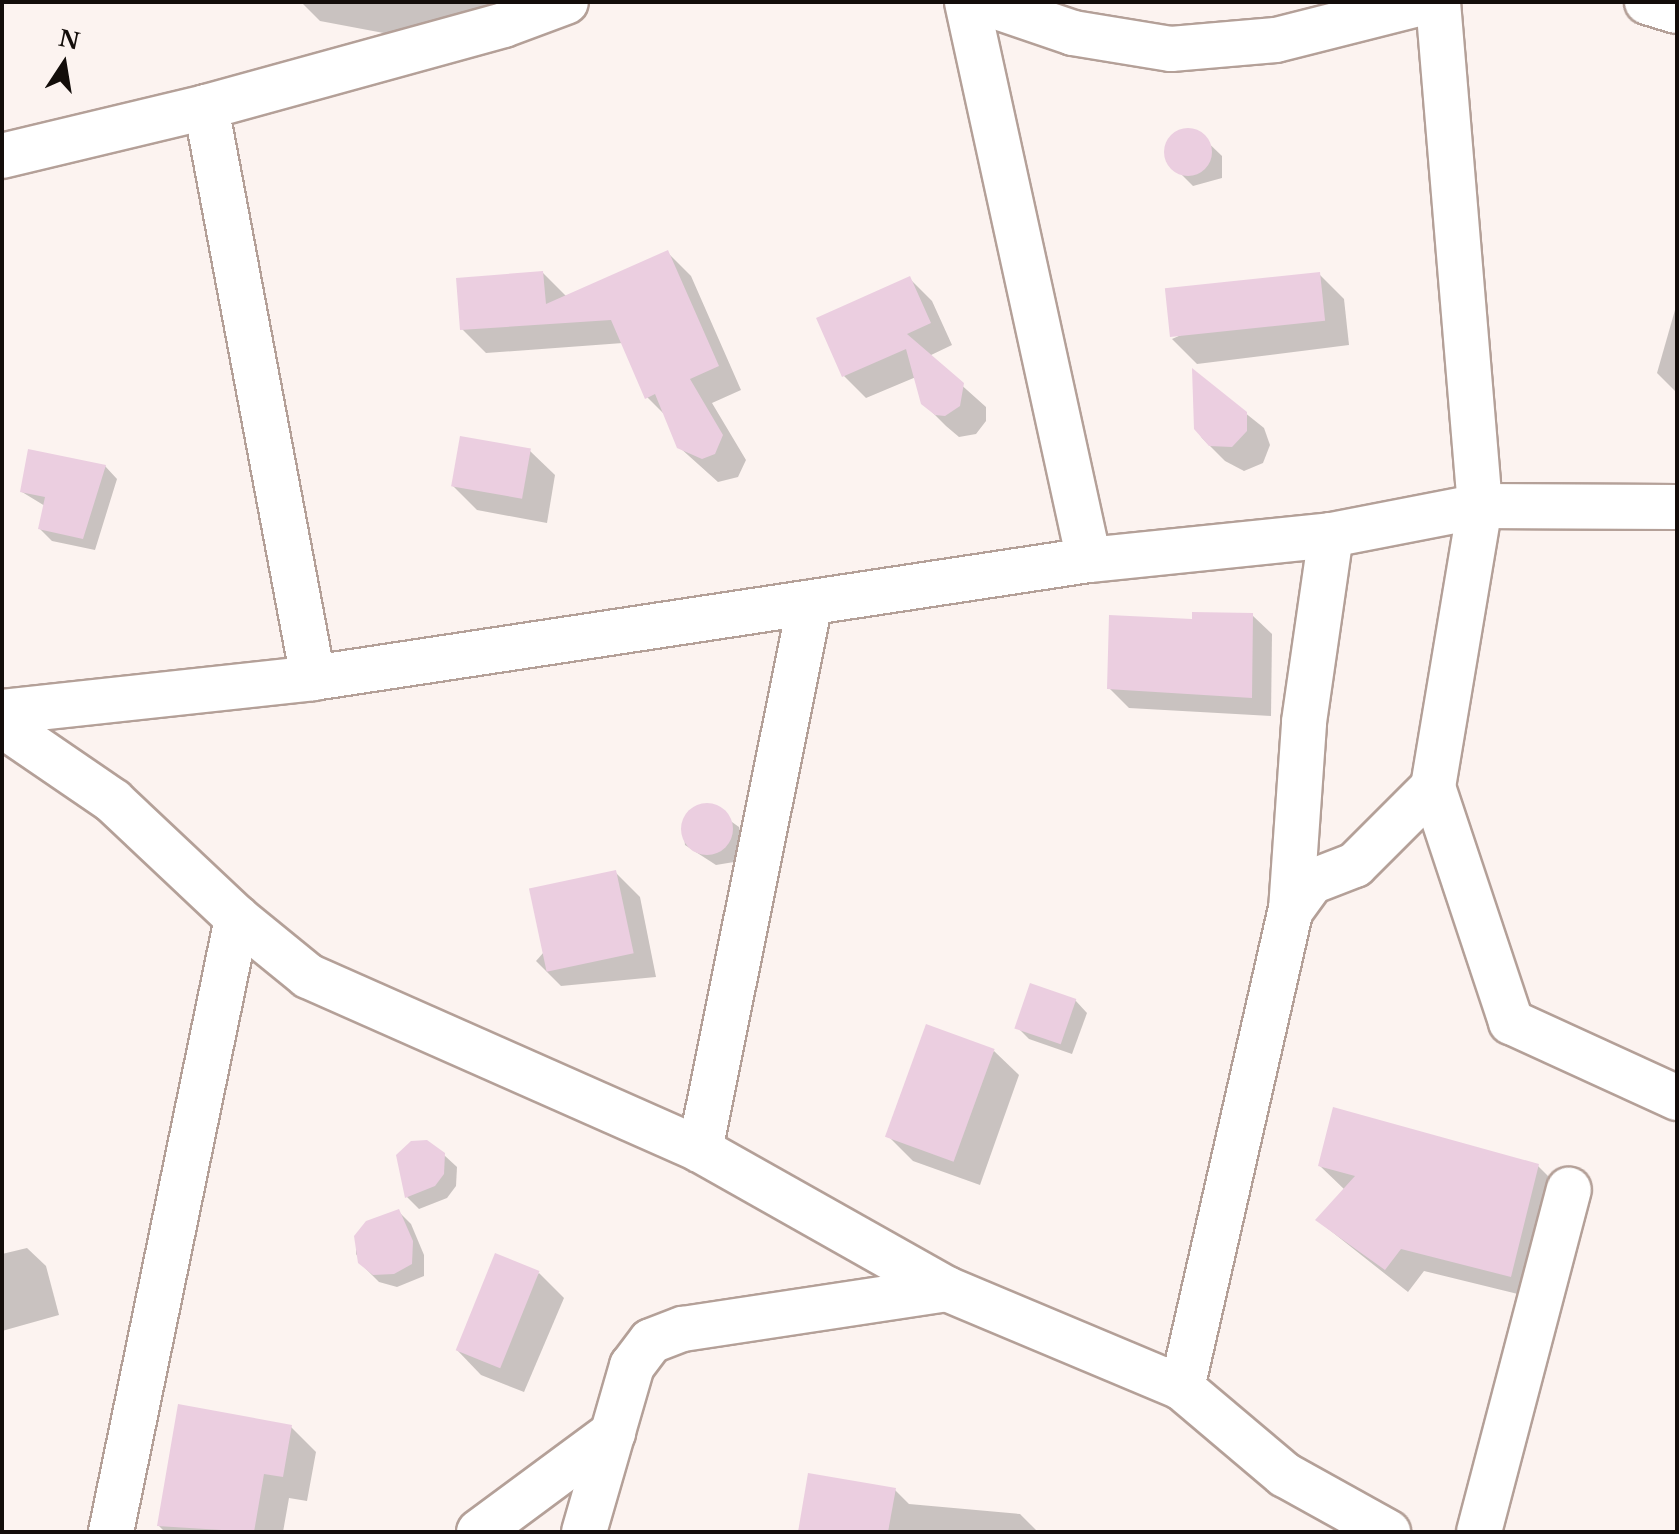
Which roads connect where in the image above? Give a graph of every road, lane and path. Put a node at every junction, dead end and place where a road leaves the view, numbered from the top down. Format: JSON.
{"nodes":[{"id":1,"x":566,"y":2,"type":"edge"},
{"id":2,"x":967,"y":2,"type":"edge"},
{"id":3,"x":982,"y":2,"type":"edge"},
{"id":4,"x":1426,"y":2,"type":"edge"},
{"id":5,"x":1438,"y":2,"type":"edge"},
{"id":6,"x":1647,"y":2,"type":"edge"},
{"id":7,"x":1677,"y":11,"type":"edge"},
{"id":8,"x":206,"y":107,"type":"junction"},
{"id":9,"x":2,"y":156,"type":"edge"},
{"id":10,"x":1480,"y":506,"type":"junction"},
{"id":11,"x":1677,"y":507,"type":"edge"},
{"id":12,"x":1331,"y":535,"type":"junction"},
{"id":13,"x":1089,"y":560,"type":"junction"},
{"id":14,"x":810,"y":603,"type":"junction"},
{"id":15,"x":313,"y":678,"type":"junction"},
{"id":16,"x":2,"y":712,"type":"edge"},
{"id":17,"x":2,"y":725,"type":"edge"},
{"id":18,"x":1433,"y":787,"type":"junction"},
{"id":19,"x":1291,"y":910,"type":"junction"},
{"id":20,"x":237,"y":918,"type":"junction"},
{"id":21,"x":1677,"y":1098,"type":"edge"},
{"id":22,"x":700,"y":1150,"type":"junction"},
{"id":23,"x":1569,"y":1190,"type":"dead end"},
{"id":24,"x":947,"y":1289,"type":"junction"},
{"id":25,"x":1182,"y":1388,"type":"junction"},
{"id":26,"x":613,"y":1433,"type":"junction"},
{"id":27,"x":111,"y":1532,"type":"edge"},
{"id":28,"x":479,"y":1532,"type":"edge"},
{"id":29,"x":584,"y":1532,"type":"edge"},
{"id":30,"x":1388,"y":1532,"type":"edge"},
{"id":31,"x":1479,"y":1532,"type":"edge"}],
"edges":[{"from":1,"to":8,"type":"street"},
{"from":2,"to":13,"type":"street"},
{"from":3,"to":4,"type":"street"},
{"from":5,"to":10,"type":"street"},
{"from":6,"to":7,"type":"street"},
{"from":8,"to":9,"type":"street"},
{"from":8,"to":15,"type":"street"},
{"from":10,"to":11,"type":"street"},
{"from":10,"to":12,"type":"street"},
{"from":10,"to":18,"type":"street"},
{"from":12,"to":13,"type":"street"},
{"from":12,"to":19,"type":"street"},
{"from":13,"to":14,"type":"street"},
{"from":14,"to":15,"type":"street"},
{"from":14,"to":22,"type":"street"},
{"from":15,"to":16,"type":"street"},
{"from":17,"to":20,"type":"street"},
{"from":18,"to":19,"type":"street"},
{"from":18,"to":21,"type":"street"},
{"from":19,"to":25,"type":"street"},
{"from":20,"to":22,"type":"street"},
{"from":20,"to":27,"type":"street"},
{"from":22,"to":24,"type":"street"},
{"from":23,"to":31,"type":"street"},
{"from":24,"to":25,"type":"street"},
{"from":24,"to":26,"type":"street"},
{"from":25,"to":30,"type":"street"},
{"from":26,"to":28,"type":"street"},
{"from":26,"to":29,"type":"street"}]}
